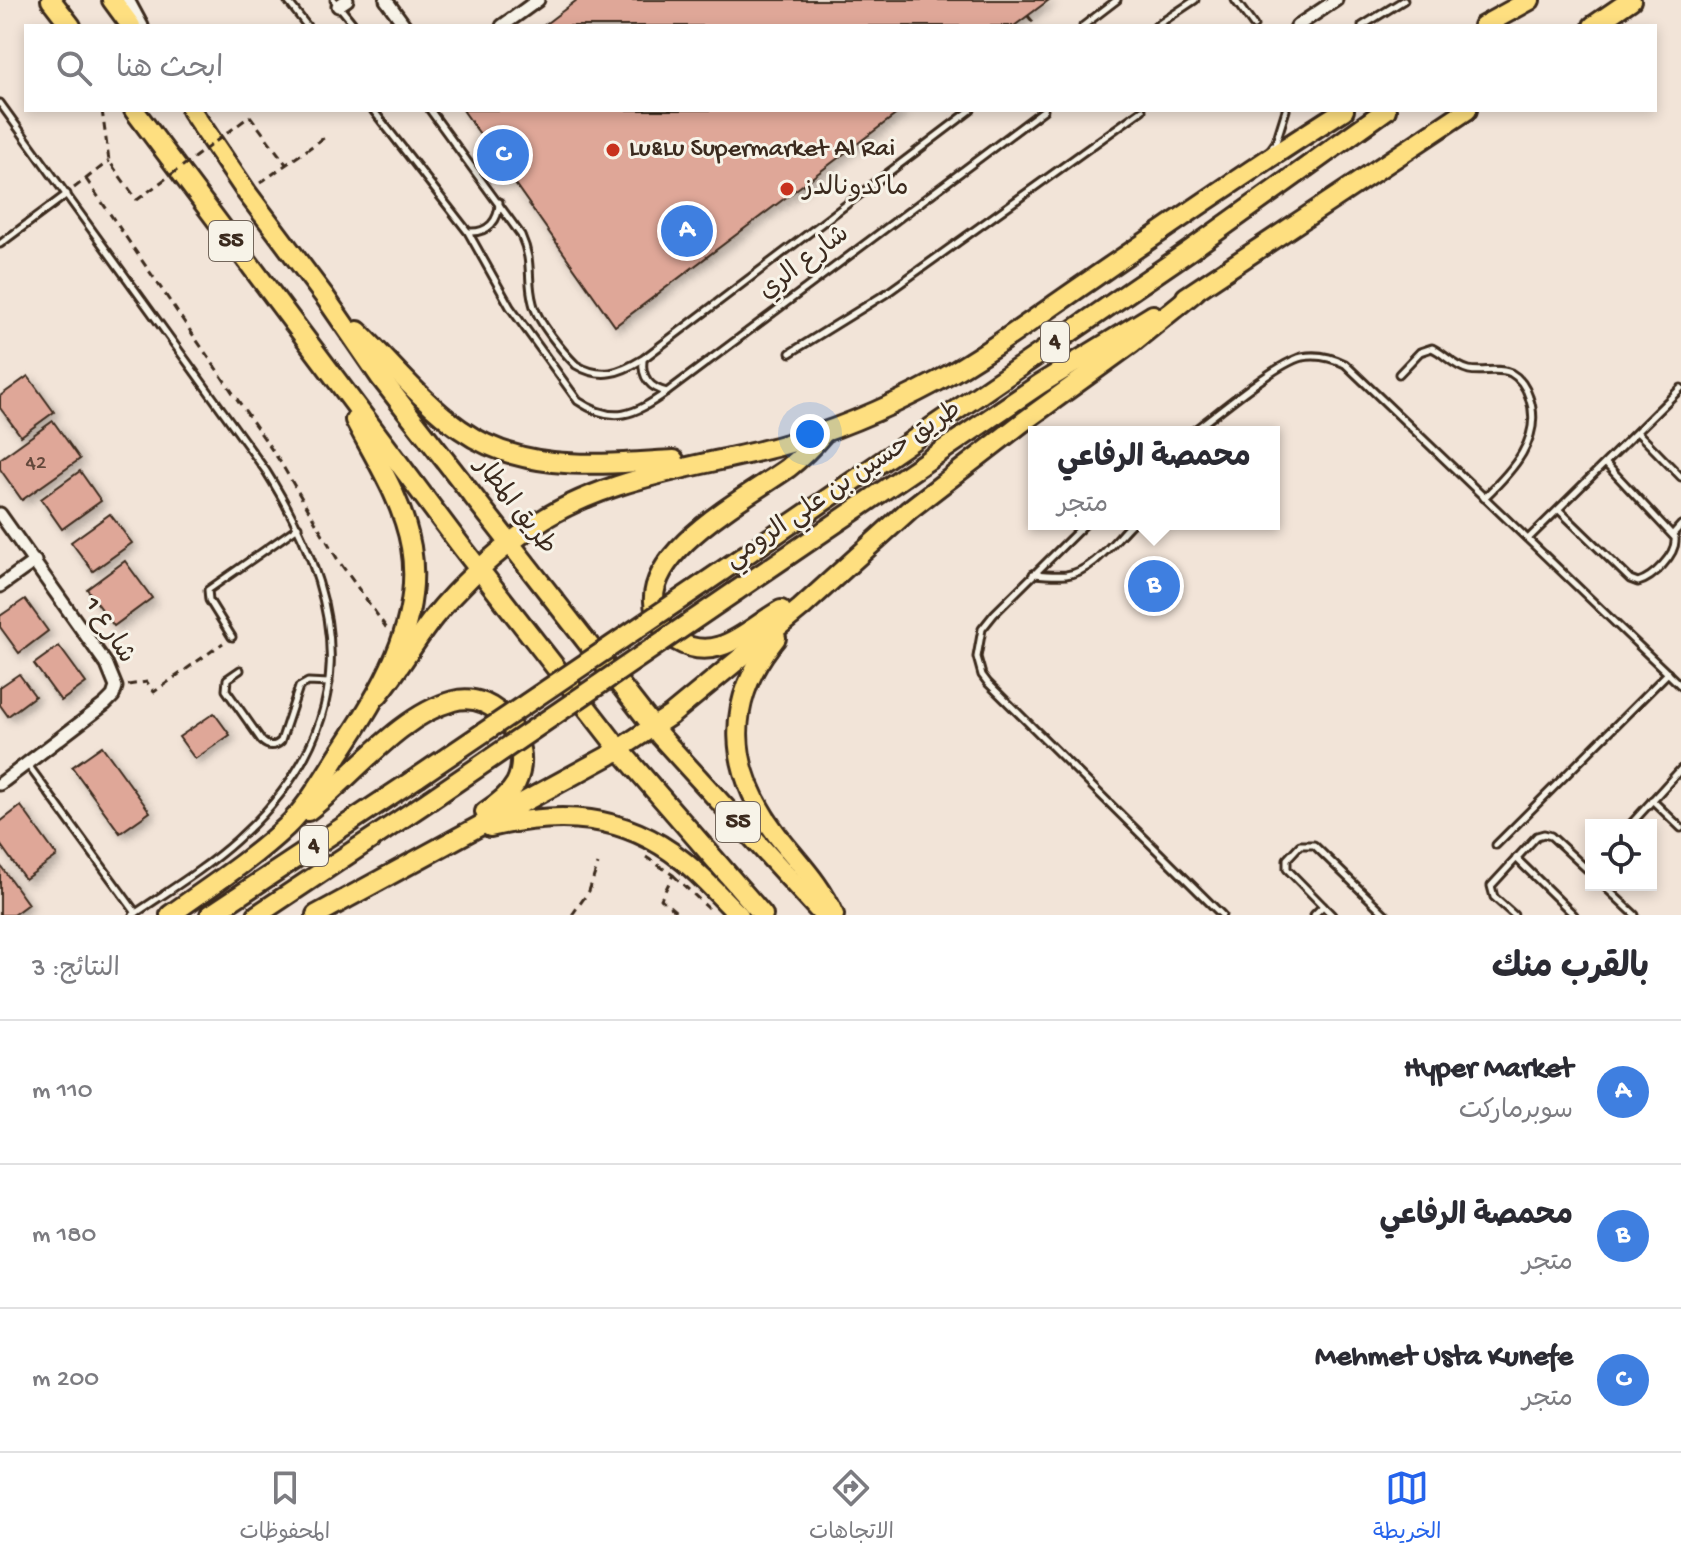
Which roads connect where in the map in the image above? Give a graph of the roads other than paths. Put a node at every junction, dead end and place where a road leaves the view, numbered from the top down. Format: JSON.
{"nodes":[{"id":1,"x":51,"y":0,"type":"edge"},
{"id":2,"x":112,"y":0,"type":"edge"},
{"id":3,"x":128,"y":0,"type":"edge"},
{"id":4,"x":287,"y":0,"type":"edge"},
{"id":5,"x":386,"y":0,"type":"edge"},
{"id":6,"x":538,"y":0,"type":"edge"},
{"id":7,"x":1117,"y":0,"type":"edge"},
{"id":8,"x":1195,"y":0,"type":"edge"},
{"id":9,"x":1227,"y":0,"type":"edge"},
{"id":10,"x":1235,"y":0,"type":"edge"},
{"id":11,"x":1336,"y":0,"type":"edge"},
{"id":12,"x":1404,"y":0,"type":"edge"},
{"id":13,"x":1530,"y":0,"type":"edge"},
{"id":14,"x":1631,"y":0,"type":"edge"},
{"id":15,"x":340,"y":2,"type":"edge"},
{"id":16,"x":1240,"y":7,"type":"junction"},
{"id":17,"x":69,"y":24,"type":"edge"},
{"id":18,"x":130,"y":24,"type":"edge"},
{"id":19,"x":141,"y":24,"type":"edge"},
{"id":20,"x":305,"y":24,"type":"edge"},
{"id":21,"x":354,"y":24,"type":"edge"},
{"id":22,"x":404,"y":24,"type":"edge"},
{"id":23,"x":505,"y":24,"type":"edge"},
{"id":24,"x":1086,"y":24,"type":"edge"},
{"id":25,"x":1159,"y":24,"type":"edge"},
{"id":26,"x":1253,"y":24,"type":"edge"},
{"id":27,"x":1300,"y":24,"type":"edge"},
{"id":28,"x":1365,"y":24,"type":"edge"},
{"id":29,"x":1487,"y":24,"type":"edge"},
{"id":30,"x":1500,"y":24,"type":"edge"},
{"id":31,"x":1596,"y":24,"type":"edge"},
{"id":32,"x":0,"y":103,"type":"edge"},
{"id":33,"x":135,"y":112,"type":"edge"},
{"id":34,"x":192,"y":112,"type":"edge"},
{"id":35,"x":375,"y":112,"type":"edge"},
{"id":36,"x":432,"y":112,"type":"edge"},
{"id":37,"x":968,"y":112,"type":"edge"},
{"id":38,"x":1041,"y":112,"type":"edge"},
{"id":39,"x":1139,"y":112,"type":"edge"},
{"id":40,"x":1285,"y":112,"type":"edge"},
{"id":41,"x":1341,"y":112,"type":"edge"},
{"id":42,"x":1383,"y":112,"type":"edge"},
{"id":43,"x":1464,"y":112,"type":"edge"},
{"id":44,"x":1260,"y":163,"type":"junction"},
{"id":45,"x":67,"y":194,"type":"junction"},
{"id":46,"x":499,"y":202,"type":"junction"},
{"id":47,"x":468,"y":232,"type":"junction"},
{"id":48,"x":0,"y":244,"type":"edge"},
{"id":49,"x":1195,"y":292,"type":"junction"},
{"id":50,"x":325,"y":297,"type":"junction"},
{"id":51,"x":790,"y":353,"type":"dead end"},
{"id":52,"x":643,"y":359,"type":"junction"},
{"id":53,"x":329,"y":371,"type":"junction"},
{"id":54,"x":1399,"y":374,"type":"dead end"},
{"id":55,"x":1681,"y":388,"type":"edge"},
{"id":56,"x":667,"y":392,"type":"junction"},
{"id":57,"x":1200,"y":426,"type":"edge"},
{"id":58,"x":1638,"y":433,"type":"junction"},
{"id":59,"x":823,"y":434,"type":"junction"},
{"id":60,"x":723,"y":458,"type":"junction"},
{"id":61,"x":1606,"y":464,"type":"junction"},
{"id":62,"x":1681,"y":477,"type":"edge"},
{"id":63,"x":1484,"y":498,"type":"junction"},
{"id":64,"x":1559,"y":510,"type":"junction"},
{"id":65,"x":0,"y":514,"type":"edge"},
{"id":66,"x":1681,"y":525,"type":"edge"},
{"id":67,"x":298,"y":527,"type":"junction"},
{"id":68,"x":1079,"y":530,"type":"edge"},
{"id":69,"x":1125,"y":530,"type":"edge"},
{"id":70,"x":1674,"y":533,"type":"junction"},
{"id":71,"x":1681,"y":537,"type":"edge"},
{"id":72,"x":1529,"y":538,"type":"junction"},
{"id":73,"x":510,"y":544,"type":"junction"},
{"id":74,"x":35,"y":561,"type":"junction"},
{"id":75,"x":480,"y":571,"type":"junction"},
{"id":76,"x":1033,"y":574,"type":"junction"},
{"id":77,"x":0,"y":586,"type":"edge"},
{"id":78,"x":801,"y":608,"type":"junction"},
{"id":79,"x":232,"y":637,"type":"road end"},
{"id":80,"x":240,"y":670,"type":"dead end"},
{"id":81,"x":1668,"y":673,"type":"junction"},
{"id":82,"x":329,"y":683,"type":"junction"},
{"id":83,"x":1681,"y":686,"type":"edge"},
{"id":84,"x":378,"y":695,"type":"junction"},
{"id":85,"x":654,"y":727,"type":"junction"},
{"id":86,"x":619,"y":749,"type":"junction"},
{"id":87,"x":27,"y":764,"type":"junction"},
{"id":88,"x":1681,"y":769,"type":"edge"},
{"id":89,"x":0,"y":784,"type":"edge"},
{"id":90,"x":1652,"y":800,"type":"junction"},
{"id":91,"x":1635,"y":819,"type":"edge"},
{"id":92,"x":288,"y":825,"type":"junction"},
{"id":93,"x":1681,"y":828,"type":"edge"},
{"id":94,"x":468,"y":833,"type":"junction"},
{"id":95,"x":1496,"y":845,"type":"dead end"},
{"id":96,"x":1516,"y":858,"type":"junction"},
{"id":97,"x":1585,"y":868,"type":"edge"},
{"id":98,"x":1609,"y":891,"type":"edge"},
{"id":99,"x":1323,"y":906,"type":"junction"},
{"id":100,"x":135,"y":914,"type":"edge"},
{"id":101,"x":170,"y":915,"type":"edge"},
{"id":102,"x":210,"y":915,"type":"edge"},
{"id":103,"x":257,"y":915,"type":"edge"},
{"id":104,"x":316,"y":915,"type":"edge"},
{"id":105,"x":739,"y":915,"type":"edge"},
{"id":106,"x":763,"y":915,"type":"edge"},
{"id":107,"x":823,"y":915,"type":"edge"},
{"id":108,"x":834,"y":915,"type":"edge"},
{"id":109,"x":1222,"y":915,"type":"edge"},
{"id":110,"x":1314,"y":915,"type":"edge"},
{"id":111,"x":1332,"y":915,"type":"edge"},
{"id":112,"x":1386,"y":915,"type":"edge"},
{"id":113,"x":1514,"y":915,"type":"edge"},
{"id":114,"x":1574,"y":915,"type":"edge"},
{"id":115,"x":1635,"y":915,"type":"edge"}],
"edges":[{"from":1,"to":17,"type":"highway"},
{"from":2,"to":18,"type":"highway"},
{"from":3,"to":19,"type":"street"},
{"from":4,"to":20,"type":"lane"},
{"from":5,"to":22,"type":"street"},
{"from":6,"to":23,"type":"street"},
{"from":7,"to":24,"type":"lane"},
{"from":8,"to":25,"type":"lane"},
{"from":9,"to":16,"type":"lane"},
{"from":10,"to":16,"type":"lane"},
{"from":11,"to":27,"type":"street"},
{"from":12,"to":28,"type":"lane"},
{"from":13,"to":29,"type":"highway"},
{"from":13,"to":30,"type":"highway"},
{"from":14,"to":31,"type":"highway"},
{"from":15,"to":21,"type":"lane"},
{"from":16,"to":26,"type":"lane"},
{"from":32,"to":45,"type":"lane"},
{"from":33,"to":53,"type":"highway","number":"55"},
{"from":34,"to":50,"type":"highway","name":"طريق المطار","number":"55"},
{"from":35,"to":47,"type":"lane","name":"شارع الري"},
{"from":36,"to":46,"type":"lane","name":"شارع الري"},
{"from":37,"to":52,"type":"lane","name":"شارع الري"},
{"from":38,"to":56,"type":"lane","name":"شارع الري"},
{"from":39,"to":51,"type":"lane"},
{"from":40,"to":44,"type":"lane"},
{"from":41,"to":44,"type":"highway"},
{"from":42,"to":102,"type":"highway","name":"طريق حسين بن علي الرومي","number":"4","bridge":true},
{"from":43,"to":49,"type":"highway","name":"طريق حسين بن علي الرومي","number":"4"},
{"from":44,"to":59,"type":"highway"},
{"from":45,"to":48,"type":"lane"},
{"from":45,"to":67,"type":"lane"},
{"from":46,"to":47,"type":"lane"},
{"from":46,"to":52,"type":"lane","name":"شارع الري"},
{"from":47,"to":56,"type":"lane","name":"شارع الري"},
{"from":49,"to":78,"type":"highway"},
{"from":49,"to":103,"type":"highway","name":"طريق حسين بن علي الرومي","number":"4","bridge":true},
{"from":50,"to":60,"type":"highway"},
{"from":50,"to":73,"type":"highway","name":"طريق المطار","number":"55"},
{"from":52,"to":56,"type":"lane"},
{"from":53,"to":75,"type":"highway","number":"55"},
{"from":53,"to":84,"type":"highway"},
{"from":54,"to":63,"type":"lane"},
{"from":55,"to":58,"type":"lane"},
{"from":57,"to":63,"type":"lane"},
{"from":58,"to":61,"type":"lane"},
{"from":58,"to":62,"type":"lane"},
{"from":59,"to":60,"type":"highway"},
{"from":59,"to":78,"type":"highway"},
{"from":60,"to":73,"type":"highway"},
{"from":61,"to":64,"type":"lane"},
{"from":61,"to":70,"type":"lane"},
{"from":63,"to":72,"type":"lane"},
{"from":64,"to":70,"type":"lane"},
{"from":64,"to":72,"type":"lane"},
{"from":65,"to":74,"type":"street","name":"شارع 1"},
{"from":66,"to":70,"type":"lane"},
{"from":67,"to":79,"type":"lane"},
{"from":67,"to":82,"type":"lane"},
{"from":68,"to":76,"type":"lane"},
{"from":69,"to":76,"type":"lane"},
{"from":70,"to":71,"type":"lane"},
{"from":72,"to":81,"type":"lane"},
{"from":73,"to":75,"type":"highway"},
{"from":73,"to":85,"type":"highway","name":"طريق المطار","number":"55"},
{"from":74,"to":77,"type":"street"},
{"from":74,"to":87,"type":"street","name":"شارع 1"},
{"from":75,"to":84,"type":"highway"},
{"from":75,"to":86,"type":"highway","number":"55"},
{"from":76,"to":109,"type":"lane"},
{"from":78,"to":85,"type":"highway"},
{"from":78,"to":108,"type":"highway"},
{"from":80,"to":82,"type":"lane"},
{"from":81,"to":83,"type":"lane"},
{"from":81,"to":95,"type":"lane"},
{"from":82,"to":100,"type":"lane"},
{"from":84,"to":92,"type":"highway"},
{"from":85,"to":86,"type":"highway"},
{"from":85,"to":107,"type":"highway","name":"طريق المطار","number":"55"},
{"from":86,"to":94,"type":"highway"},
{"from":86,"to":106,"type":"highway","number":"55"},
{"from":87,"to":89,"type":"street","name":"شارع 1"},
{"from":87,"to":100,"type":"lane"},
{"from":88,"to":90,"type":"lane"},
{"from":90,"to":91,"type":"lane"},
{"from":90,"to":93,"type":"lane"},
{"from":92,"to":94,"type":"highway"},
{"from":92,"to":101,"type":"highway"},
{"from":94,"to":104,"type":"highway"},
{"from":94,"to":105,"type":"highway"},
{"from":96,"to":97,"type":"lane"},
{"from":96,"to":113,"type":"lane"},
{"from":96,"to":114,"type":"lane"},
{"from":98,"to":115,"type":"lane"},
{"from":99,"to":110,"type":"lane"},
{"from":99,"to":111,"type":"lane"},
{"from":99,"to":112,"type":"lane"}]}
